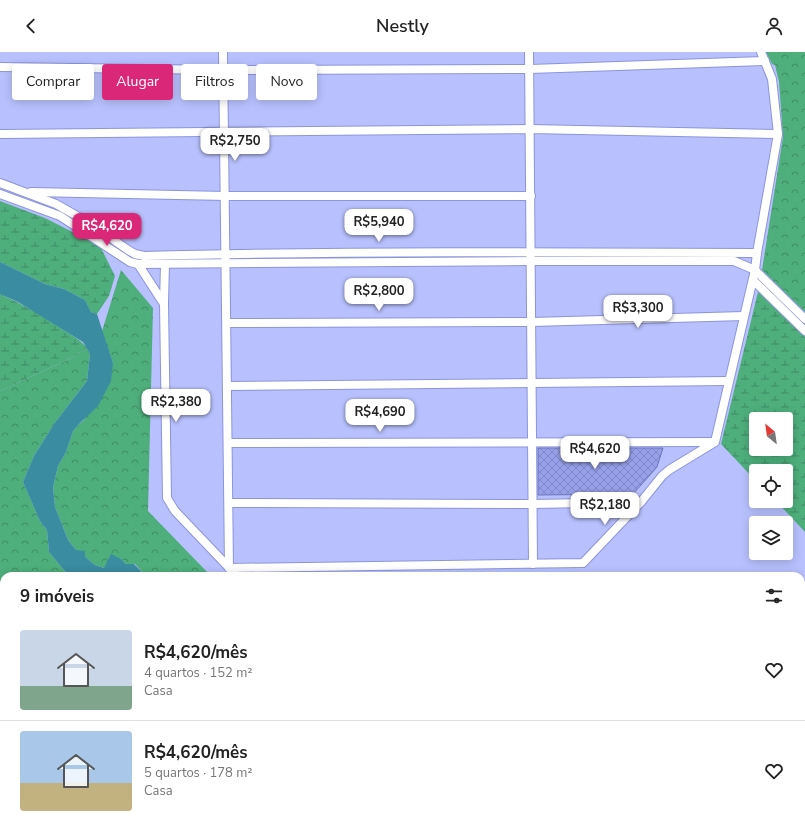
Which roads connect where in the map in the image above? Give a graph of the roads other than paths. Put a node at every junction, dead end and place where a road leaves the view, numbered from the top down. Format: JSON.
{"nodes":[{"id":1,"x":223,"y":52,"type":"edge"},
{"id":2,"x":529,"y":52,"type":"edge"},
{"id":3,"x":761,"y":52,"type":"edge"},
{"id":4,"x":765,"y":62,"type":"junction"},
{"id":5,"x":224,"y":64,"type":"edge"},
{"id":6,"x":0,"y":67,"type":"edge"},
{"id":7,"x":181,"y":69,"type":"edge"},
{"id":8,"x":248,"y":70,"type":"edge"},
{"id":9,"x":530,"y":70,"type":"junction"},
{"id":10,"x":224,"y":100,"type":"edge"},
{"id":11,"x":530,"y":129,"type":"junction"},
{"id":12,"x":225,"y":133,"type":"junction"},
{"id":13,"x":0,"y":134,"type":"edge"},
{"id":14,"x":778,"y":134,"type":"junction"},
{"id":15,"x":0,"y":183,"type":"edge"},
{"id":16,"x":24,"y":192,"type":"junction"},
{"id":17,"x":0,"y":194,"type":"edge"},
{"id":18,"x":226,"y":196,"type":"junction"},
{"id":19,"x":531,"y":196,"type":"junction"},
{"id":20,"x":531,"y":252,"type":"junction"},
{"id":21,"x":757,"y":253,"type":"junction"},
{"id":22,"x":226,"y":254,"type":"junction"},
{"id":23,"x":531,"y":261,"type":"junction"},
{"id":24,"x":138,"y":264,"type":"junction"},
{"id":25,"x":165,"y":264,"type":"junction"},
{"id":26,"x":226,"y":264,"type":"junction"},
{"id":27,"x":755,"y":270,"type":"junction"},
{"id":28,"x":753,"y":280,"type":"junction"},
{"id":29,"x":164,"y":304,"type":"junction"},
{"id":30,"x":744,"y":316,"type":"junction"},
{"id":31,"x":805,"y":319,"type":"edge"},
{"id":32,"x":532,"y":322,"type":"junction"},
{"id":33,"x":227,"y":323,"type":"junction"},
{"id":34,"x":805,"y":331,"type":"edge"},
{"id":35,"x":729,"y":381,"type":"junction"},
{"id":36,"x":532,"y":382,"type":"junction"},
{"id":37,"x":227,"y":386,"type":"junction"},
{"id":38,"x":714,"y":442,"type":"junction"},
{"id":39,"x":228,"y":443,"type":"junction"},
{"id":40,"x":532,"y":443,"type":"junction"},
{"id":41,"x":641,"y":502,"type":"junction"},
{"id":42,"x":229,"y":503,"type":"junction"},
{"id":43,"x":533,"y":504,"type":"junction"},
{"id":44,"x":534,"y":564,"type":"junction"},
{"id":45,"x":229,"y":568,"type":"junction"},
{"id":46,"x":233,"y":572,"type":"edge"}],
"edges":[{"from":1,"to":5,"type":"street"},
{"from":2,"to":9,"type":"street"},
{"from":3,"to":4,"type":"street"},
{"from":4,"to":9,"type":"street"},
{"from":4,"to":14,"type":"street"},
{"from":6,"to":7,"type":"street"},
{"from":8,"to":9,"type":"street"},
{"from":9,"to":11,"type":"street"},
{"from":10,"to":12,"type":"street"},
{"from":11,"to":12,"type":"street"},
{"from":11,"to":14,"type":"street"},
{"from":11,"to":19,"type":"street"},
{"from":12,"to":13,"type":"street"},
{"from":12,"to":18,"type":"street"},
{"from":14,"to":21,"type":"street"},
{"from":15,"to":16,"type":"street"},
{"from":16,"to":18,"type":"street"},
{"from":16,"to":22,"type":"street"},
{"from":17,"to":24,"type":"street"},
{"from":18,"to":19,"type":"street"},
{"from":18,"to":22,"type":"street"},
{"from":19,"to":20,"type":"street"},
{"from":20,"to":21,"type":"street"},
{"from":20,"to":22,"type":"street"},
{"from":20,"to":23,"type":"street"},
{"from":21,"to":27,"type":"street"},
{"from":22,"to":26,"type":"street"},
{"from":23,"to":26,"type":"street"},
{"from":23,"to":27,"type":"street"},
{"from":23,"to":32,"type":"street"},
{"from":24,"to":25,"type":"street"},
{"from":24,"to":29,"type":"street"},
{"from":25,"to":26,"type":"street"},
{"from":25,"to":29,"type":"street"},
{"from":26,"to":33,"type":"street"},
{"from":27,"to":28,"type":"street"},
{"from":27,"to":31,"type":"street"},
{"from":28,"to":30,"type":"street"},
{"from":28,"to":34,"type":"street"},
{"from":29,"to":45,"type":"street"},
{"from":30,"to":32,"type":"street"},
{"from":30,"to":35,"type":"street"},
{"from":32,"to":33,"type":"street"},
{"from":32,"to":36,"type":"street"},
{"from":33,"to":37,"type":"street"},
{"from":35,"to":36,"type":"street"},
{"from":35,"to":38,"type":"street"},
{"from":36,"to":37,"type":"street"},
{"from":36,"to":40,"type":"street"},
{"from":37,"to":39,"type":"street"},
{"from":38,"to":40,"type":"street"},
{"from":38,"to":41,"type":"street"},
{"from":39,"to":40,"type":"street"},
{"from":39,"to":42,"type":"street"},
{"from":40,"to":43,"type":"street"},
{"from":41,"to":43,"type":"street"},
{"from":41,"to":44,"type":"street"},
{"from":42,"to":43,"type":"street"},
{"from":42,"to":45,"type":"street"},
{"from":43,"to":44,"type":"street"},
{"from":44,"to":45,"type":"street"},
{"from":45,"to":46,"type":"street"}]}
